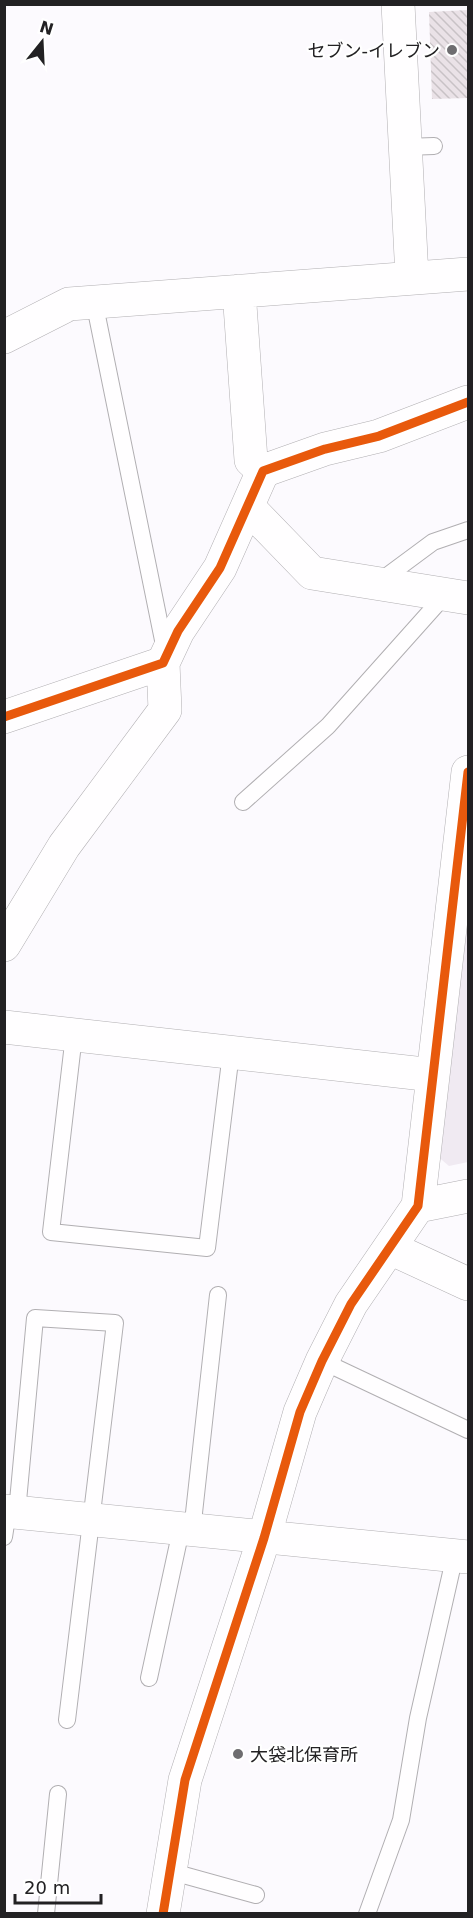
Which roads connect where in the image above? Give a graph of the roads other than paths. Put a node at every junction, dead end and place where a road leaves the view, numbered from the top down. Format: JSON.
{"nodes":[{"id":1,"x":398,"y":4,"type":"edge"},
{"id":2,"x":468,"y":274,"type":"edge"},
{"id":3,"x":412,"y":277,"type":"junction"},
{"id":4,"x":239,"y":291,"type":"junction"},
{"id":5,"x":94,"y":301,"type":"junction"},
{"id":6,"x":4,"y":337,"type":"edge"},
{"id":7,"x":468,"y":402,"type":"edge"},
{"id":8,"x":263,"y":471,"type":"junction"},
{"id":9,"x":249,"y":508,"type":"junction"},
{"id":10,"x":468,"y":530,"type":"edge"},
{"id":11,"x":379,"y":582,"type":"junction"},
{"id":12,"x":457,"y":596,"type":"edge"},
{"id":13,"x":165,"y":660,"type":"junction"},
{"id":14,"x":4,"y":717,"type":"edge"},
{"id":15,"x":468,"y":772,"type":"edge"},
{"id":16,"x":243,"y":802,"type":"dead end"},
{"id":17,"x":4,"y":945,"type":"edge"},
{"id":18,"x":4,"y":1027,"type":"edge"},
{"id":19,"x":75,"y":1035,"type":"junction"},
{"id":20,"x":231,"y":1053,"type":"junction"},
{"id":21,"x":433,"y":1075,"type":"junction"},
{"id":22,"x":468,"y":1196,"type":"edge"},
{"id":23,"x":418,"y":1206,"type":"junction"},
{"id":24,"x":390,"y":1248,"type":"junction"},
{"id":25,"x":468,"y":1284,"type":"edge"},
{"id":26,"x":218,"y":1295,"type":"dead end"},
{"id":27,"x":322,"y":1361,"type":"junction"},
{"id":28,"x":468,"y":1430,"type":"edge"},
{"id":29,"x":8,"y":1518,"type":"edge"},
{"id":30,"x":92,"y":1521,"type":"junction"},
{"id":31,"x":187,"y":1530,"type":"junction"},
{"id":32,"x":264,"y":1538,"type":"junction"},
{"id":33,"x":462,"y":1556,"type":"edge"},
{"id":34,"x":149,"y":1678,"type":"dead end"},
{"id":35,"x":67,"y":1720,"type":"dead end"},
{"id":36,"x":58,"y":1794,"type":"dead end"},
{"id":37,"x":169,"y":1871,"type":"junction"},
{"id":38,"x":256,"y":1895,"type":"dead end"},
{"id":39,"x":45,"y":1914,"type":"edge"},
{"id":40,"x":163,"y":1914,"type":"edge"},
{"id":41,"x":367,"y":1914,"type":"edge"}],
"edges":[{"from":1,"to":3,"type":"street"},
{"from":2,"to":3,"type":"street"},
{"from":3,"to":4,"type":"street"},
{"from":4,"to":5,"type":"street"},
{"from":4,"to":8,"type":"street"},
{"from":5,"to":6,"type":"street"},
{"from":5,"to":13,"type":"lane"},
{"from":7,"to":8,"type":"street"},
{"from":8,"to":9,"type":"street"},
{"from":9,"to":11,"type":"street"},
{"from":9,"to":13,"type":"street"},
{"from":10,"to":11,"type":"lane"},
{"from":11,"to":12,"type":"street"},
{"from":12,"to":16,"type":"lane"},
{"from":13,"to":14,"type":"street"},
{"from":13,"to":17,"type":"street"},
{"from":15,"to":21,"type":"street"},
{"from":18,"to":19,"type":"street"},
{"from":19,"to":20,"type":"street"},
{"from":19,"to":20,"type":"lane"},
{"from":20,"to":21,"type":"street"},
{"from":21,"to":23,"type":"street"},
{"from":22,"to":23,"type":"street"},
{"from":23,"to":24,"type":"street"},
{"from":24,"to":25,"type":"street"},
{"from":24,"to":27,"type":"street"},
{"from":26,"to":31,"type":"lane"},
{"from":27,"to":28,"type":"lane"},
{"from":27,"to":32,"type":"street"},
{"from":29,"to":30,"type":"street"},
{"from":29,"to":30,"type":"lane"},
{"from":30,"to":31,"type":"street"},
{"from":30,"to":35,"type":"lane"},
{"from":31,"to":32,"type":"street"},
{"from":31,"to":34,"type":"lane"},
{"from":32,"to":33,"type":"street"},
{"from":32,"to":37,"type":"street"},
{"from":33,"to":41,"type":"lane"},
{"from":36,"to":39,"type":"lane"},
{"from":37,"to":38,"type":"lane"},
{"from":37,"to":40,"type":"street"}]}
